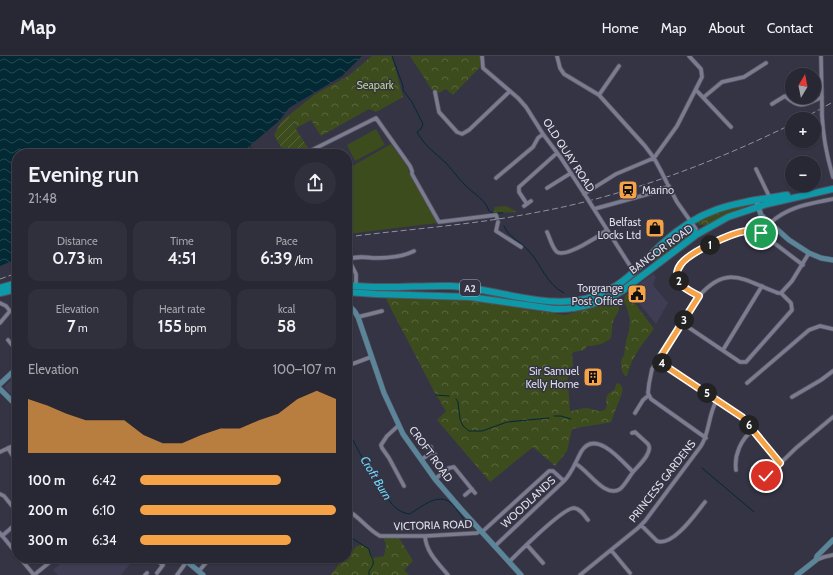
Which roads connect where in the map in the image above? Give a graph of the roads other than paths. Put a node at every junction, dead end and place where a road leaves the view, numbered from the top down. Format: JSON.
{"nodes":[{"id":1,"x":482,"y":56,"type":"edge"},
{"id":2,"x":557,"y":56,"type":"edge"},
{"id":3,"x":689,"y":56,"type":"edge"},
{"id":4,"x":821,"y":56,"type":"edge"},
{"id":5,"x":766,"y":63,"type":"dead end"},
{"id":6,"x":620,"y":66,"type":"dead end"},
{"id":7,"x":696,"y":90,"type":"junction"},
{"id":8,"x":510,"y":91,"type":"junction"},
{"id":9,"x":435,"y":92,"type":"dead end"},
{"id":10,"x":599,"y":96,"type":"junction"},
{"id":11,"x":704,"y":97,"type":"junction"},
{"id":12,"x":822,"y":97,"type":"junction"},
{"id":13,"x":772,"y":104,"type":"dead end"},
{"id":14,"x":731,"y":128,"type":"dead end"},
{"id":15,"x":543,"y":134,"type":"junction"},
{"id":16,"x":314,"y":149,"type":"edge"},
{"id":17,"x":557,"y":153,"type":"junction"},
{"id":18,"x":654,"y":158,"type":"junction"},
{"id":19,"x":756,"y":169,"type":"dead end"},
{"id":20,"x":571,"y":173,"type":"junction"},
{"id":21,"x":833,"y":177,"type":"edge"},
{"id":22,"x":496,"y":178,"type":"dead end"},
{"id":23,"x":668,"y":184,"type":"junction"},
{"id":24,"x":547,"y":188,"type":"dead end"},
{"id":25,"x":833,"y":189,"type":"edge"},
{"id":26,"x":809,"y":193,"type":"junction"},
{"id":27,"x":585,"y":196,"type":"junction"},
{"id":28,"x":770,"y":198,"type":"junction"},
{"id":29,"x":833,"y":199,"type":"edge"},
{"id":30,"x":531,"y":201,"type":"dead end"},
{"id":31,"x":758,"y":203,"type":"junction"},
{"id":32,"x":593,"y":207,"type":"junction"},
{"id":33,"x":688,"y":223,"type":"junction"},
{"id":34,"x":770,"y":223,"type":"junction"},
{"id":35,"x":607,"y":230,"type":"junction"},
{"id":36,"x":547,"y":232,"type":"dead end"},
{"id":37,"x":698,"y":234,"type":"junction"},
{"id":38,"x":521,"y":247,"type":"dead end"},
{"id":39,"x":413,"y":253,"type":"dead end"},
{"id":40,"x":809,"y":253,"type":"junction"},
{"id":41,"x":352,"y":257,"type":"edge"},
{"id":42,"x":833,"y":260,"type":"edge"},
{"id":43,"x":803,"y":265,"type":"junction"},
{"id":44,"x":352,"y":266,"type":"edge"},
{"id":45,"x":634,"y":272,"type":"junction"},
{"id":46,"x":12,"y":285,"type":"edge"},
{"id":47,"x":762,"y":286,"type":"junction"},
{"id":48,"x":0,"y":288,"type":"edge"},
{"id":49,"x":352,"y":288,"type":"edge"},
{"id":50,"x":12,"y":290,"type":"edge"},
{"id":51,"x":356,"y":290,"type":"junction"},
{"id":52,"x":352,"y":291,"type":"edge"},
{"id":53,"x":0,"y":293,"type":"edge"},
{"id":54,"x":781,"y":293,"type":"junction"},
{"id":55,"x":699,"y":296,"type":"junction"},
{"id":56,"x":573,"y":301,"type":"junction"},
{"id":57,"x":0,"y":303,"type":"edge"},
{"id":58,"x":574,"y":308,"type":"junction"},
{"id":59,"x":352,"y":309,"type":"edge"},
{"id":60,"x":382,"y":310,"type":"dead end"},
{"id":61,"x":10,"y":311,"type":"joint"},
{"id":62,"x":358,"y":317,"type":"junction"},
{"id":63,"x":0,"y":323,"type":"edge"},
{"id":64,"x":682,"y":323,"type":"junction"},
{"id":65,"x":833,"y":328,"type":"edge"},
{"id":66,"x":8,"y":340,"type":"dead end"},
{"id":67,"x":12,"y":345,"type":"edge"},
{"id":68,"x":723,"y":350,"type":"junction"},
{"id":69,"x":371,"y":357,"type":"junction"},
{"id":70,"x":658,"y":361,"type":"junction"},
{"id":71,"x":352,"y":364,"type":"edge"},
{"id":72,"x":833,"y":371,"type":"edge"},
{"id":73,"x":12,"y":373,"type":"edge"},
{"id":74,"x":747,"y":383,"type":"dead end"},
{"id":75,"x":0,"y":384,"type":"edge"},
{"id":76,"x":0,"y":389,"type":"edge"},
{"id":77,"x":649,"y":395,"type":"junction"},
{"id":78,"x":792,"y":397,"type":"dead end"},
{"id":79,"x":717,"y":400,"type":"junction"},
{"id":80,"x":12,"y":401,"type":"edge"},
{"id":81,"x":635,"y":413,"type":"dead end"},
{"id":82,"x":833,"y":417,"type":"edge"},
{"id":83,"x":399,"y":425,"type":"junction"},
{"id":84,"x":752,"y":430,"type":"junction"},
{"id":85,"x":632,"y":433,"type":"dead end"},
{"id":86,"x":706,"y":438,"type":"junction"},
{"id":87,"x":12,"y":446,"type":"edge"},
{"id":88,"x":9,"y":447,"type":"junction"},
{"id":89,"x":431,"y":447,"type":"dead end"},
{"id":90,"x":12,"y":451,"type":"edge"},
{"id":91,"x":0,"y":452,"type":"edge"},
{"id":92,"x":12,"y":453,"type":"edge"},
{"id":93,"x":421,"y":460,"type":"junction"},
{"id":94,"x":780,"y":463,"type":"junction"},
{"id":95,"x":576,"y":464,"type":"junction"},
{"id":96,"x":736,"y":470,"type":"dead end"},
{"id":97,"x":633,"y":472,"type":"junction"},
{"id":98,"x":435,"y":479,"type":"junction"},
{"id":99,"x":564,"y":481,"type":"junction"},
{"id":100,"x":758,"y":485,"type":"dead end"},
{"id":101,"x":404,"y":486,"type":"dead end"},
{"id":102,"x":472,"y":489,"type":"junction"},
{"id":103,"x":475,"y":493,"type":"dead end"},
{"id":104,"x":0,"y":494,"type":"edge"},
{"id":105,"x":465,"y":495,"type":"dead end"},
{"id":106,"x":705,"y":502,"type":"dead end"},
{"id":107,"x":12,"y":506,"type":"edge"},
{"id":108,"x":352,"y":514,"type":"edge"},
{"id":109,"x":588,"y":520,"type":"dead end"},
{"id":110,"x":641,"y":525,"type":"junction"},
{"id":111,"x":12,"y":526,"type":"edge"},
{"id":112,"x":481,"y":532,"type":"junction"},
{"id":113,"x":1,"y":534,"type":"edge"},
{"id":114,"x":424,"y":536,"type":"junction"},
{"id":115,"x":833,"y":540,"type":"edge"},
{"id":116,"x":527,"y":545,"type":"junction"},
{"id":117,"x":494,"y":546,"type":"junction"},
{"id":118,"x":12,"y":548,"type":"edge"},
{"id":119,"x":611,"y":550,"type":"junction"},
{"id":120,"x":833,"y":555,"type":"edge"},
{"id":121,"x":816,"y":560,"type":"junction"},
{"id":122,"x":509,"y":562,"type":"junction"},
{"id":123,"x":24,"y":563,"type":"edge"},
{"id":124,"x":49,"y":563,"type":"edge"},
{"id":125,"x":161,"y":563,"type":"edge"},
{"id":126,"x":183,"y":563,"type":"edge"},
{"id":127,"x":189,"y":563,"type":"edge"},
{"id":128,"x":207,"y":563,"type":"edge"},
{"id":129,"x":543,"y":563,"type":"dead end"},
{"id":130,"x":157,"y":573,"type":"dead end"},
{"id":131,"x":201,"y":573,"type":"edge"},
{"id":132,"x":630,"y":573,"type":"dead end"},
{"id":133,"x":34,"y":575,"type":"edge"},
{"id":134,"x":177,"y":575,"type":"edge"},
{"id":135,"x":448,"y":575,"type":"edge"},
{"id":136,"x":521,"y":575,"type":"edge"},
{"id":137,"x":580,"y":575,"type":"edge"},
{"id":138,"x":797,"y":575,"type":"edge"}],
"edges":[{"from":1,"to":8,"type":"street","name":"OLD QUAY ROAD"},
{"from":2,"to":10,"type":"street"},
{"from":3,"to":7,"type":"street"},
{"from":4,"to":12,"type":"street"},
{"from":5,"to":11,"type":"street"},
{"from":6,"to":10,"type":"street"},
{"from":7,"to":11,"type":"street"},
{"from":7,"to":18,"type":"street"},
{"from":8,"to":9,"type":"street"},
{"from":8,"to":15,"type":"street","name":"OLD QUAY ROAD"},
{"from":10,"to":18,"type":"street"},
{"from":11,"to":14,"type":"street"},
{"from":12,"to":13,"type":"street"},
{"from":12,"to":21,"type":"street","bridge":true},
{"from":15,"to":17,"type":"street","name":"OLD QUAY ROAD"},
{"from":15,"to":22,"type":"street"},
{"from":16,"to":38,"type":"street"},
{"from":17,"to":20,"type":"street","name":"OLD QUAY ROAD"},
{"from":17,"to":30,"type":"street"},
{"from":18,"to":23,"type":"street","bridge":true},
{"from":18,"to":27,"type":"street"},
{"from":19,"to":28,"type":"street"},
{"from":20,"to":24,"type":"street"},
{"from":20,"to":27,"type":"street","name":"OLD QUAY ROAD"},
{"from":23,"to":32,"type":"street"},
{"from":23,"to":33,"type":"street"},
{"from":25,"to":26,"type":"highway","name":"BANGOR ROAD","number":"A2"},
{"from":26,"to":28,"type":"highway","number":"A2"},
{"from":26,"to":31,"type":"highway","name":"BANGOR ROAD","number":"A2"},
{"from":27,"to":32,"type":"street","name":"OLD QUAY ROAD","bridge":true},
{"from":28,"to":31,"type":"highway","number":"A2"},
{"from":29,"to":34,"type":"street"},
{"from":31,"to":33,"type":"highway","number":"A2"},
{"from":31,"to":34,"type":"street"},
{"from":31,"to":37,"type":"highway","name":"BANGOR ROAD","number":"A2"},
{"from":32,"to":35,"type":"street","name":"OLD QUAY ROAD"},
{"from":33,"to":37,"type":"highway"},
{"from":33,"to":45,"type":"highway","number":"A2"},
{"from":34,"to":40,"type":"street"},
{"from":35,"to":36,"type":"street"},
{"from":35,"to":45,"type":"street","name":"OLD QUAY ROAD"},
{"from":37,"to":58,"type":"highway","name":"BANGOR ROAD","number":"A2"},
{"from":39,"to":41,"type":"street"},
{"from":40,"to":42,"type":"street"},
{"from":40,"to":43,"type":"street"},
{"from":43,"to":54,"type":"street"},
{"from":43,"to":55,"type":"street"},
{"from":44,"to":51,"type":"street"},
{"from":45,"to":56,"type":"highway","number":"A2"},
{"from":46,"to":48,"type":"highway"},
{"from":47,"to":54,"type":"street"},
{"from":47,"to":55,"type":"street"},
{"from":47,"to":68,"type":"street"},
{"from":49,"to":51,"type":"highway","number":"A2"},
{"from":50,"to":53,"type":"highway"},
{"from":51,"to":52,"type":"highway","number":"A2"},
{"from":51,"to":56,"type":"highway","number":"A2"},
{"from":51,"to":58,"type":"highway","name":"BANGOR ROAD","number":"A2"},
{"from":54,"to":68,"type":"street"},
{"from":55,"to":64,"type":"street"},
{"from":56,"to":58,"type":"highway"},
{"from":57,"to":61,"type":"street"},
{"from":59,"to":62,"type":"street","name":"CROFT ROAD"},
{"from":60,"to":62,"type":"street"},
{"from":61,"to":63,"type":"street"},
{"from":62,"to":69,"type":"street","name":"CROFT ROAD"},
{"from":64,"to":68,"type":"street"},
{"from":64,"to":70,"type":"street"},
{"from":65,"to":74,"type":"street"},
{"from":66,"to":67,"type":"street"},
{"from":69,"to":71,"type":"street"},
{"from":69,"to":83,"type":"street","name":"CROFT ROAD"},
{"from":70,"to":77,"type":"street"},
{"from":70,"to":79,"type":"street"},
{"from":72,"to":78,"type":"street"},
{"from":73,"to":75,"type":"street"},
{"from":76,"to":80,"type":"street"},
{"from":77,"to":81,"type":"street"},
{"from":77,"to":86,"type":"street"},
{"from":79,"to":84,"type":"street"},
{"from":79,"to":86,"type":"street","name":"PRINCESS GARDENS"},
{"from":82,"to":94,"type":"street"},
{"from":83,"to":93,"type":"street","name":"CROFT ROAD"},
{"from":83,"to":101,"type":"street"},
{"from":84,"to":94,"type":"street"},
{"from":84,"to":96,"type":"street"},
{"from":85,"to":97,"type":"street"},
{"from":86,"to":110,"type":"street","name":"PRINCESS GARDENS"},
{"from":87,"to":88,"type":"street"},
{"from":88,"to":90,"type":"street"},
{"from":88,"to":91,"type":"street"},
{"from":88,"to":92,"type":"street"},
{"from":89,"to":93,"type":"street"},
{"from":93,"to":98,"type":"street","name":"CROFT ROAD"},
{"from":94,"to":100,"type":"street"},
{"from":95,"to":97,"type":"street"},
{"from":95,"to":97,"type":"street"},
{"from":95,"to":99,"type":"street"},
{"from":98,"to":102,"type":"street"},
{"from":98,"to":112,"type":"street","name":"CROFT ROAD"},
{"from":99,"to":112,"type":"street","name":"WOODLANDS"},
{"from":99,"to":117,"type":"street","name":"WOODLANDS"},
{"from":102,"to":103,"type":"street"},
{"from":102,"to":105,"type":"street"},
{"from":104,"to":107,"type":"street"},
{"from":106,"to":110,"type":"street"},
{"from":108,"to":114,"type":"street","name":"VICTORIA ROAD"},
{"from":109,"to":116,"type":"street"},
{"from":110,"to":119,"type":"street","name":"PRINCESS GARDENS"},
{"from":111,"to":113,"type":"street"},
{"from":112,"to":114,"type":"street","name":"VICTORIA ROAD"},
{"from":112,"to":117,"type":"street","name":"CROFT ROAD"},
{"from":113,"to":118,"type":"street"},
{"from":114,"to":135,"type":"street"},
{"from":115,"to":121,"type":"street"},
{"from":116,"to":122,"type":"street"},
{"from":116,"to":129,"type":"street"},
{"from":117,"to":122,"type":"street","name":"CROFT ROAD"},
{"from":119,"to":132,"type":"street"},
{"from":119,"to":137,"type":"street","name":"PRINCESS GARDENS"},
{"from":120,"to":121,"type":"street"},
{"from":121,"to":138,"type":"street"},
{"from":122,"to":136,"type":"street","name":"CROFT ROAD"},
{"from":123,"to":133,"type":"street"},
{"from":124,"to":133,"type":"street"},
{"from":125,"to":130,"type":"street"},
{"from":126,"to":134,"type":"street"},
{"from":127,"to":131,"type":"street"},
{"from":128,"to":131,"type":"street"}]}
